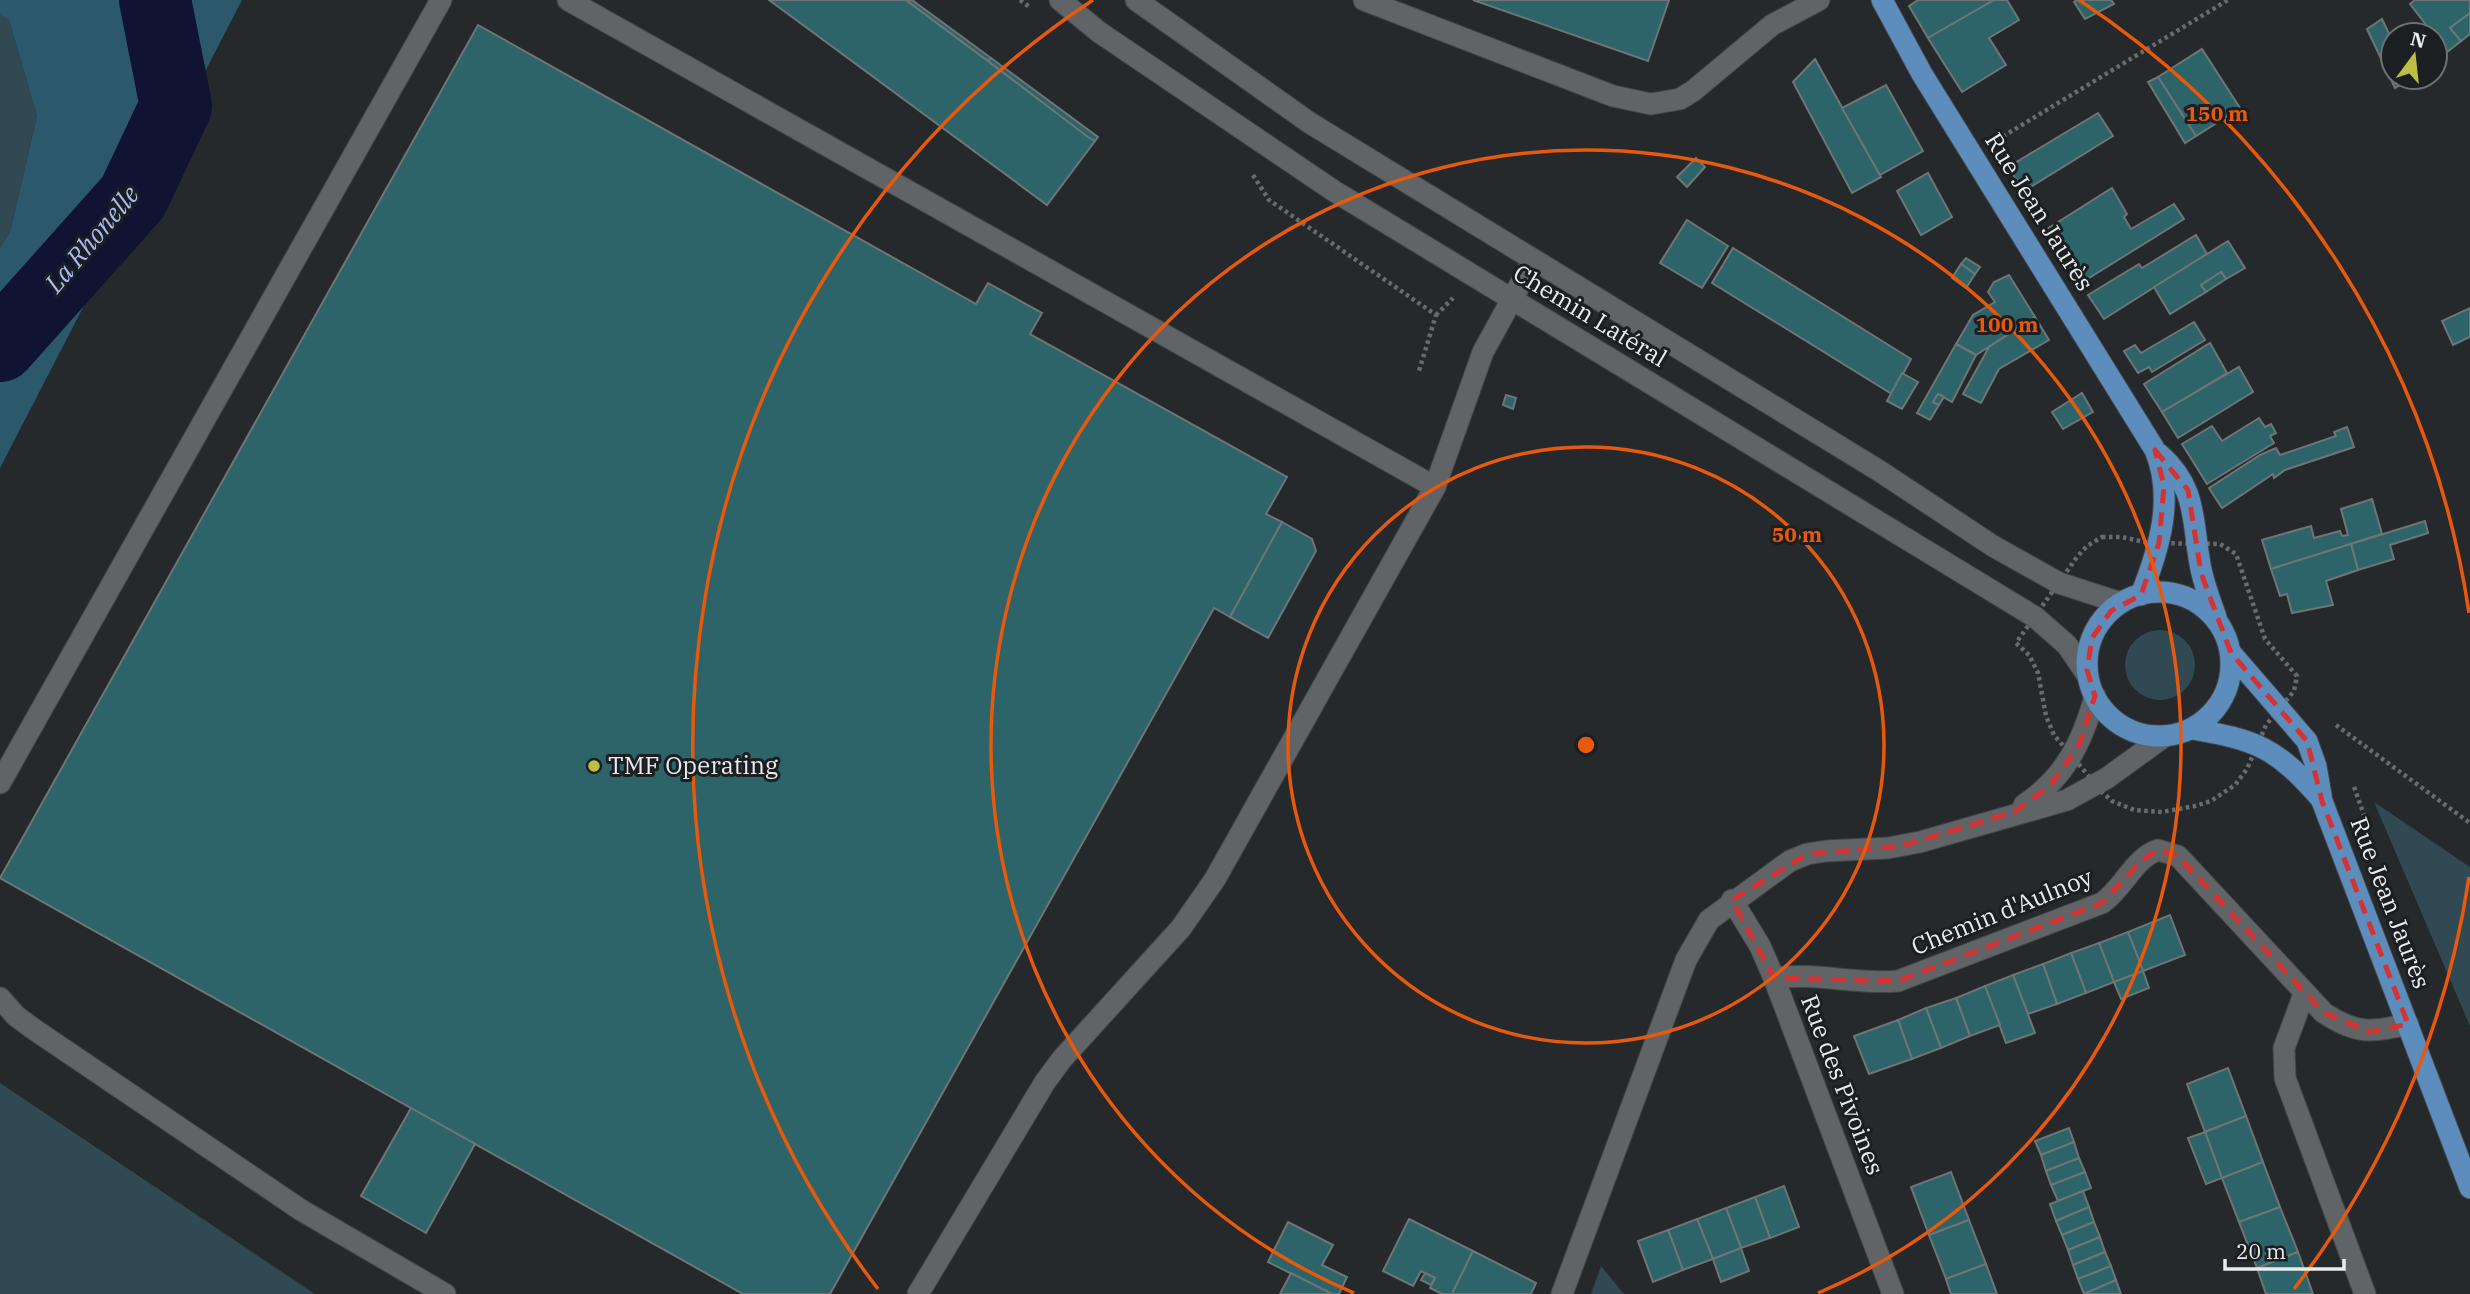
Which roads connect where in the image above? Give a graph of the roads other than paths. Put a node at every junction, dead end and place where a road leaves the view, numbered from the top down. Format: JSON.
{"nodes":[{"id":1,"x":442,"y":0,"type":"edge"},
{"id":2,"x":568,"y":0,"type":"edge"},
{"id":3,"x":1060,"y":0,"type":"edge"},
{"id":4,"x":1136,"y":0,"type":"edge"},
{"id":5,"x":1364,"y":0,"type":"edge"},
{"id":6,"x":1819,"y":0,"type":"edge"},
{"id":7,"x":1882,"y":0,"type":"edge"},
{"id":8,"x":1533,"y":261,"type":"junction"},
{"id":9,"x":1511,"y":299,"type":"junction"},
{"id":10,"x":2155,"y":450,"type":"junction"},
{"id":11,"x":1435,"y":487,"type":"junction"},
{"id":12,"x":2131,"y":599,"type":"junction"},
{"id":13,"x":2217,"y":621,"type":"junction"},
{"id":14,"x":2231,"y":653,"type":"junction"},
{"id":15,"x":2092,"y":686,"type":"junction"},
{"id":16,"x":2192,"y":729,"type":"junction"},
{"id":17,"x":2165,"y":736,"type":"junction"},
{"id":18,"x":0,"y":783,"type":"edge"},
{"id":19,"x":2322,"y":800,"type":"junction"},
{"id":20,"x":2014,"y":813,"type":"junction"},
{"id":21,"x":1732,"y":900,"type":"junction"},
{"id":22,"x":1774,"y":978,"type":"junction"},
{"id":23,"x":2304,"y":994,"type":"junction"},
{"id":24,"x":0,"y":998,"type":"edge"},
{"id":25,"x":2408,"y":1024,"type":"junction"},
{"id":26,"x":2470,"y":1188,"type":"edge"},
{"id":27,"x":445,"y":1294,"type":"edge"},
{"id":28,"x":918,"y":1294,"type":"edge"},
{"id":29,"x":1562,"y":1294,"type":"edge"},
{"id":30,"x":1893,"y":1294,"type":"edge"},
{"id":31,"x":2365,"y":1294,"type":"edge"}],
"edges":[{"from":1,"to":18,"type":"street"},
{"from":2,"to":11,"type":"street"},
{"from":3,"to":9,"type":"street","name":"Chemin Latéral"},
{"from":4,"to":8,"type":"street","name":"Chemin Latéral"},
{"from":5,"to":6,"type":"street"},
{"from":7,"to":10,"type":"main road","name":"Rue Jean Jaurès"},
{"from":8,"to":9,"type":"street"},
{"from":8,"to":12,"type":"street","name":"Chemin Latéral"},
{"from":9,"to":11,"type":"street"},
{"from":9,"to":15,"type":"street","name":"Chemin Latéral"},
{"from":10,"to":12,"type":"main road","name":"Rue Jean Jaurès"},
{"from":10,"to":13,"type":"main road","name":"Rue Jean Jaurès"},
{"from":11,"to":28,"type":"street"},
{"from":12,"to":13,"type":"main road","name":"Rue Jean Jaurès"},
{"from":12,"to":15,"type":"main road","name":"Rue Jean Jaurès"},
{"from":13,"to":14,"type":"main road","name":"Rue Jean Jaurès"},
{"from":14,"to":16,"type":"main road","name":"Rue Jean Jaurès"},
{"from":14,"to":19,"type":"main road","name":"Rue Jean Jaurès"},
{"from":15,"to":17,"type":"main road","name":"Rue Jean Jaurès"},
{"from":15,"to":20,"type":"street"},
{"from":16,"to":17,"type":"main road","name":"Rue Jean Jaurès"},
{"from":16,"to":19,"type":"main road","name":"Rue Jean Jaurès"},
{"from":17,"to":20,"type":"street"},
{"from":19,"to":25,"type":"main road","name":"Rue Jean Jaurès"},
{"from":20,"to":21,"type":"street"},
{"from":21,"to":22,"type":"street","name":"Rue des Pivoines"},
{"from":21,"to":29,"type":"street"},
{"from":22,"to":23,"type":"street","name":"Chemin d'Aulnoy"},
{"from":22,"to":30,"type":"street","name":"Rue des Pivoines"},
{"from":23,"to":25,"type":"street","name":"Chemin d'Aulnoy"},
{"from":23,"to":31,"type":"street"},
{"from":24,"to":27,"type":"street"},
{"from":25,"to":26,"type":"main road","name":"Rue Jean Jaurès"}]}
